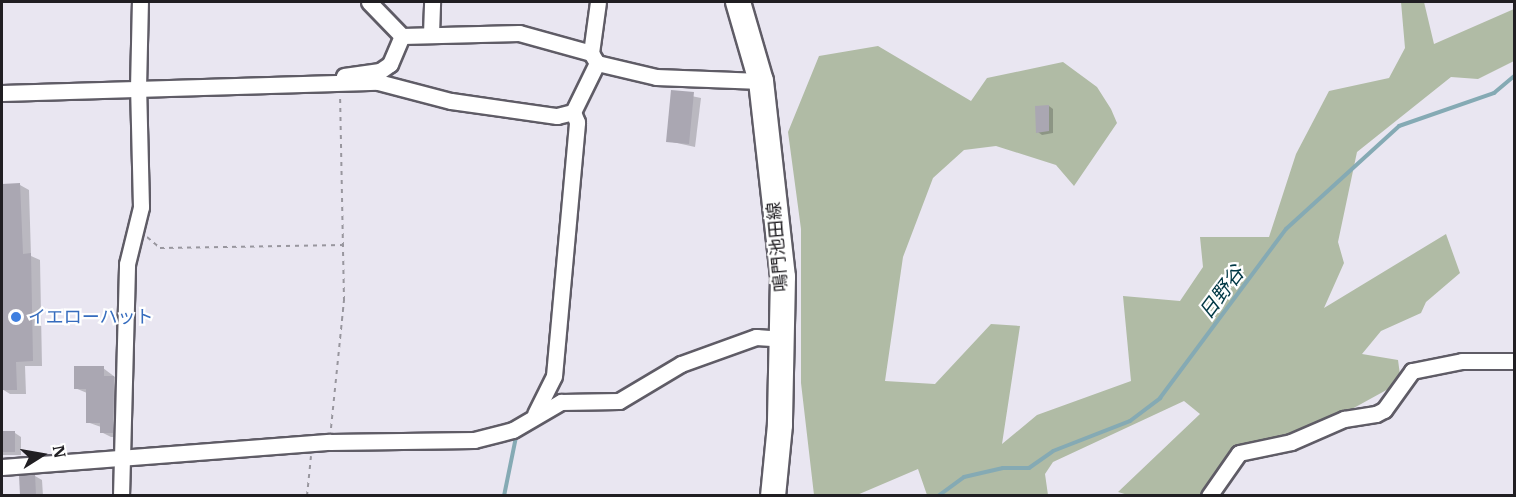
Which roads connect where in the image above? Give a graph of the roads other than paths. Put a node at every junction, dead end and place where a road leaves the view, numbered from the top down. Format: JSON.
{"nodes":[{"id":1,"x":140,"y":2,"type":"edge"},
{"id":2,"x":369,"y":2,"type":"edge"},
{"id":3,"x":432,"y":2,"type":"edge"},
{"id":4,"x":598,"y":2,"type":"edge"},
{"id":5,"x":738,"y":2,"type":"edge"},
{"id":6,"x":431,"y":34,"type":"junction"},
{"id":7,"x":402,"y":36,"type":"junction"},
{"id":8,"x":594,"y":58,"type":"junction"},
{"id":9,"x":341,"y":81,"type":"junction"},
{"id":10,"x":762,"y":81,"type":"junction"},
{"id":11,"x":138,"y":88,"type":"junction"},
{"id":12,"x":2,"y":93,"type":"edge"},
{"id":13,"x":573,"y":112,"type":"junction"},
{"id":14,"x":783,"y":339,"type":"junction"},
{"id":15,"x":1515,"y":361,"type":"edge"},
{"id":16,"x":535,"y":414,"type":"junction"},
{"id":17,"x":121,"y":457,"type":"junction"},
{"id":18,"x":2,"y":467,"type":"edge"},
{"id":19,"x":121,"y":495,"type":"edge"},
{"id":20,"x":773,"y":495,"type":"edge"},
{"id":21,"x":1209,"y":495,"type":"edge"}],
"edges":[{"from":1,"to":11,"type":"street"},
{"from":2,"to":7,"type":"street"},
{"from":3,"to":6,"type":"street"},
{"from":4,"to":8,"type":"street"},
{"from":5,"to":10,"type":"main road","name":"鳴門池田線"},
{"from":6,"to":7,"type":"street"},
{"from":6,"to":8,"type":"street"},
{"from":7,"to":9,"type":"street"},
{"from":8,"to":10,"type":"street"},
{"from":8,"to":13,"type":"street"},
{"from":9,"to":11,"type":"street"},
{"from":9,"to":13,"type":"street"},
{"from":10,"to":14,"type":"main road","name":"鳴門池田線"},
{"from":11,"to":12,"type":"street"},
{"from":11,"to":17,"type":"street"},
{"from":13,"to":16,"type":"street"},
{"from":14,"to":16,"type":"street"},
{"from":14,"to":20,"type":"main road","name":"鳴門池田線"},
{"from":15,"to":21,"type":"street"},
{"from":16,"to":17,"type":"street"},
{"from":17,"to":18,"type":"street"},
{"from":17,"to":19,"type":"street"}]}
